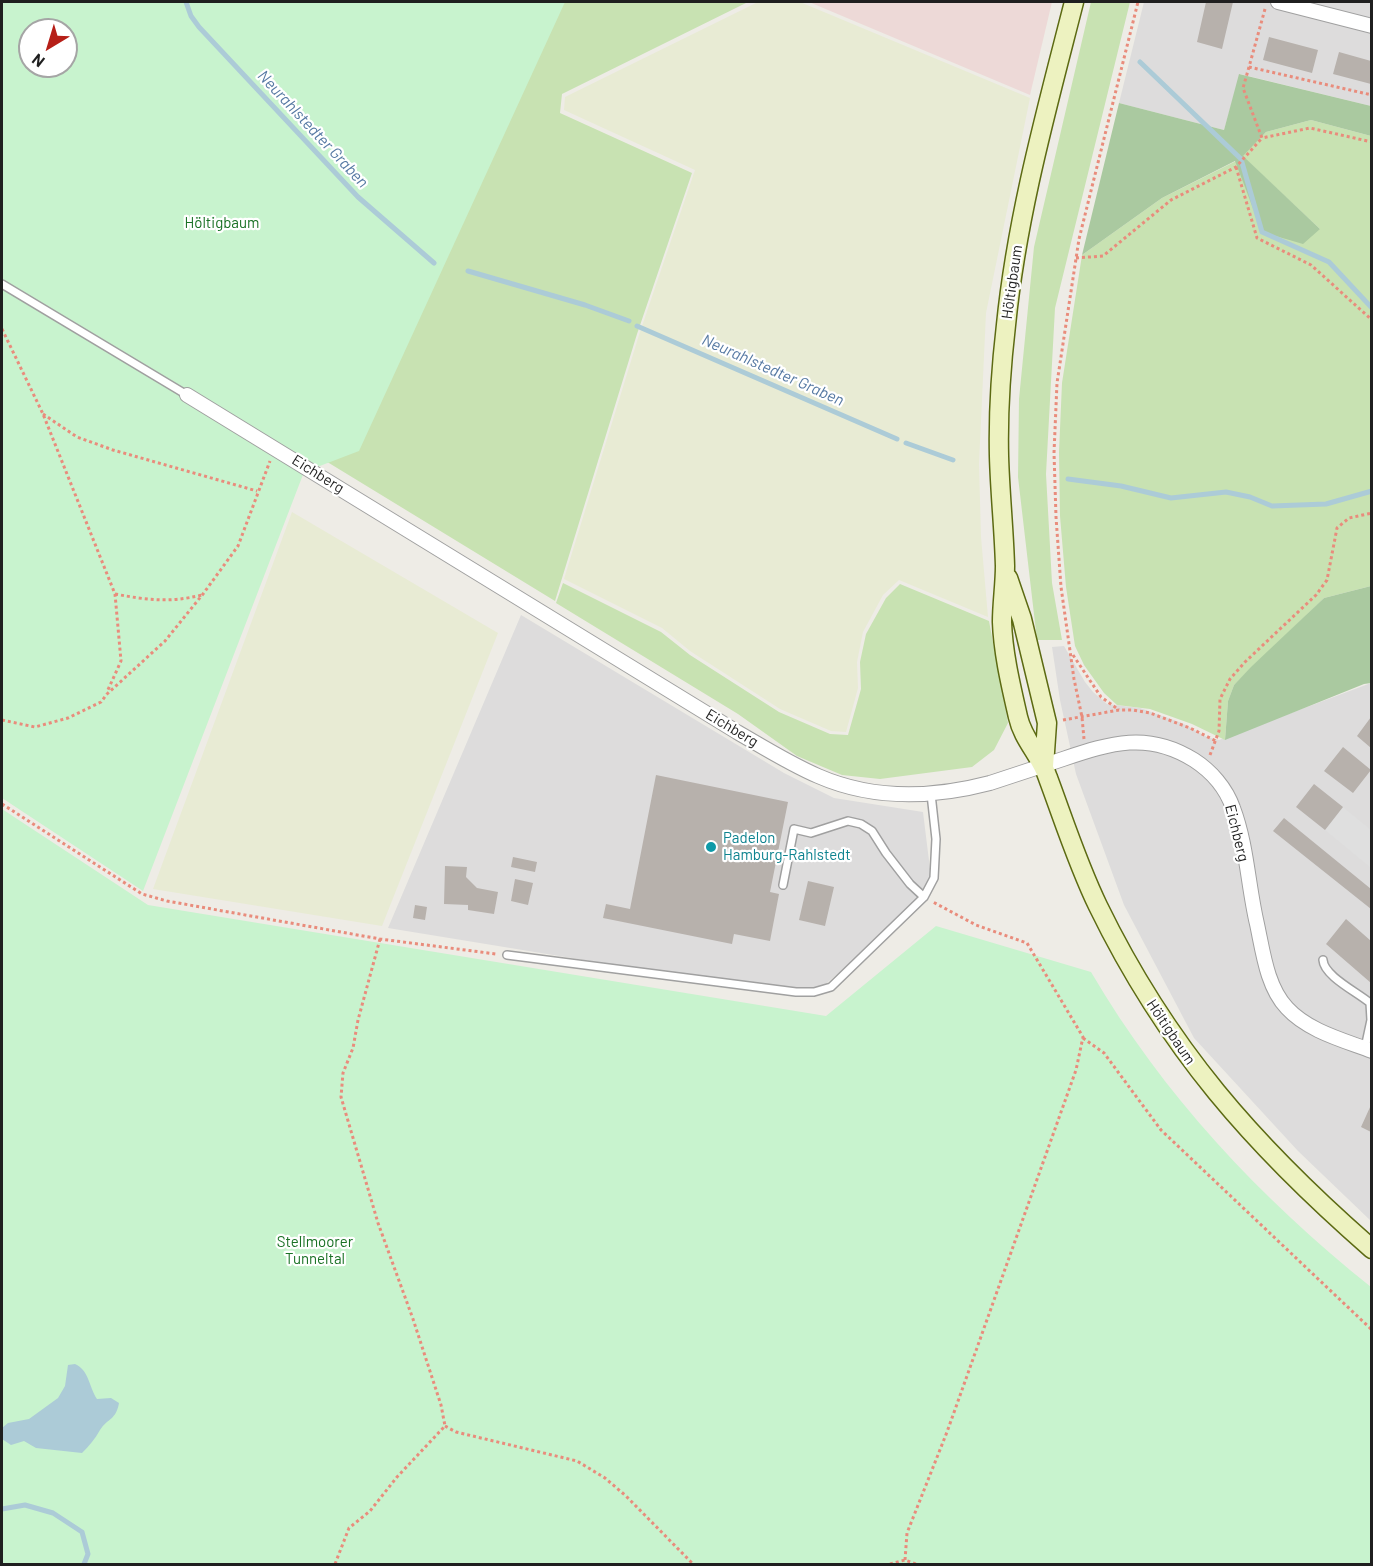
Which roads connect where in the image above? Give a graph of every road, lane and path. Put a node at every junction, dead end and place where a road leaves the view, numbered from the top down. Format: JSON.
{"nodes":[{"id":1,"x":1074,"y":2,"type":"edge"},
{"id":2,"x":1138,"y":2,"type":"edge"},
{"id":3,"x":1269,"y":2,"type":"edge"},
{"id":4,"x":1278,"y":2,"type":"edge"},
{"id":5,"x":1371,"y":26,"type":"edge"},
{"id":6,"x":1249,"y":67,"type":"junction"},
{"id":7,"x":1371,"y":95,"type":"edge"},
{"id":8,"x":1262,"y":138,"type":"junction"},
{"id":9,"x":1371,"y":142,"type":"edge"},
{"id":10,"x":1236,"y":167,"type":"junction"},
{"id":11,"x":1076,"y":258,"type":"junction"},
{"id":12,"x":2,"y":284,"type":"edge"},
{"id":13,"x":1371,"y":320,"type":"edge"},
{"id":14,"x":2,"y":329,"type":"edge"},
{"id":15,"x":187,"y":395,"type":"joint"},
{"id":16,"x":43,"y":414,"type":"junction"},
{"id":17,"x":271,"y":460,"type":"dead end"},
{"id":18,"x":257,"y":491,"type":"junction"},
{"id":19,"x":1371,"y":513,"type":"edge"},
{"id":20,"x":1005,"y":568,"type":"junction"},
{"id":21,"x":115,"y":594,"type":"junction"},
{"id":22,"x":203,"y":594,"type":"junction"},
{"id":23,"x":1071,"y":652,"type":"junction"},
{"id":24,"x":107,"y":694,"type":"junction"},
{"id":25,"x":1119,"y":710,"type":"junction"},
{"id":26,"x":1082,"y":717,"type":"junction"},
{"id":27,"x":2,"y":720,"type":"edge"},
{"id":28,"x":1047,"y":723,"type":"junction"},
{"id":29,"x":1084,"y":752,"type":"junction"},
{"id":30,"x":1044,"y":765,"type":"junction"},
{"id":31,"x":931,"y":794,"type":"junction"},
{"id":32,"x":2,"y":804,"type":"edge"},
{"id":33,"x":783,"y":885,"type":"dead end"},
{"id":34,"x":924,"y":897,"type":"junction"},
{"id":35,"x":380,"y":939,"type":"junction"},
{"id":36,"x":507,"y":955,"type":"joint"},
{"id":37,"x":1323,"y":960,"type":"dead end"},
{"id":38,"x":1371,"y":1003,"type":"edge"},
{"id":39,"x":1083,"y":1037,"type":"junction"},
{"id":40,"x":1368,"y":1050,"type":"edge"},
{"id":41,"x":1371,"y":1249,"type":"edge"},
{"id":42,"x":1371,"y":1330,"type":"edge"},
{"id":43,"x":445,"y":1426,"type":"junction"},
{"id":44,"x":905,"y":1560,"type":"junction"},
{"id":45,"x":335,"y":1564,"type":"edge"},
{"id":46,"x":693,"y":1564,"type":"edge"},
{"id":47,"x":890,"y":1564,"type":"edge"},
{"id":48,"x":916,"y":1564,"type":"edge"}],
"edges":[{"from":1,"to":20,"type":"main road","name":"Höltigbaum"},
{"from":2,"to":11,"type":"path"},
{"from":3,"to":6,"type":"path"},
{"from":4,"to":5,"type":"street"},
{"from":6,"to":7,"type":"path"},
{"from":6,"to":8,"type":"path"},
{"from":8,"to":9,"type":"path"},
{"from":8,"to":10,"type":"path"},
{"from":10,"to":11,"type":"path"},
{"from":10,"to":13,"type":"path"},
{"from":11,"to":23,"type":"path"},
{"from":12,"to":15,"type":"lane","name":"Eichberg"},
{"from":14,"to":16,"type":"path"},
{"from":15,"to":31,"type":"street","name":"Eichberg"},
{"from":16,"to":18,"type":"path"},
{"from":16,"to":21,"type":"path"},
{"from":17,"to":18,"type":"path"},
{"from":18,"to":22,"type":"path"},
{"from":19,"to":25,"type":"path"},
{"from":20,"to":28,"type":"main road","name":"Höltigbaum"},
{"from":20,"to":30,"type":"main road","name":"Höltigbaum"},
{"from":21,"to":22,"type":"path"},
{"from":21,"to":24,"type":"path"},
{"from":22,"to":24,"type":"path"},
{"from":23,"to":25,"type":"path"},
{"from":23,"to":26,"type":"path"},
{"from":24,"to":27,"type":"path"},
{"from":25,"to":26,"type":"path"},
{"from":26,"to":28,"type":"path"},
{"from":26,"to":29,"type":"path"},
{"from":28,"to":30,"type":"main road","name":"Höltigbaum"},
{"from":29,"to":30,"type":"street","name":"Eichberg"},
{"from":29,"to":40,"type":"street","name":"Eichberg"},
{"from":30,"to":31,"type":"street","name":"Eichberg"},
{"from":30,"to":41,"type":"main road","name":"Höltigbaum"},
{"from":31,"to":34,"type":"lane"},
{"from":32,"to":35,"type":"path"},
{"from":33,"to":34,"type":"lane"},
{"from":34,"to":36,"type":"lane"},
{"from":34,"to":39,"type":"path"},
{"from":35,"to":36,"type":"path"},
{"from":35,"to":43,"type":"path"},
{"from":37,"to":38,"type":"lane"},
{"from":38,"to":40,"type":"lane"},
{"from":39,"to":42,"type":"path"},
{"from":39,"to":44,"type":"path"},
{"from":43,"to":45,"type":"path"},
{"from":43,"to":46,"type":"path"},
{"from":44,"to":47,"type":"path"},
{"from":44,"to":48,"type":"path"}]}
